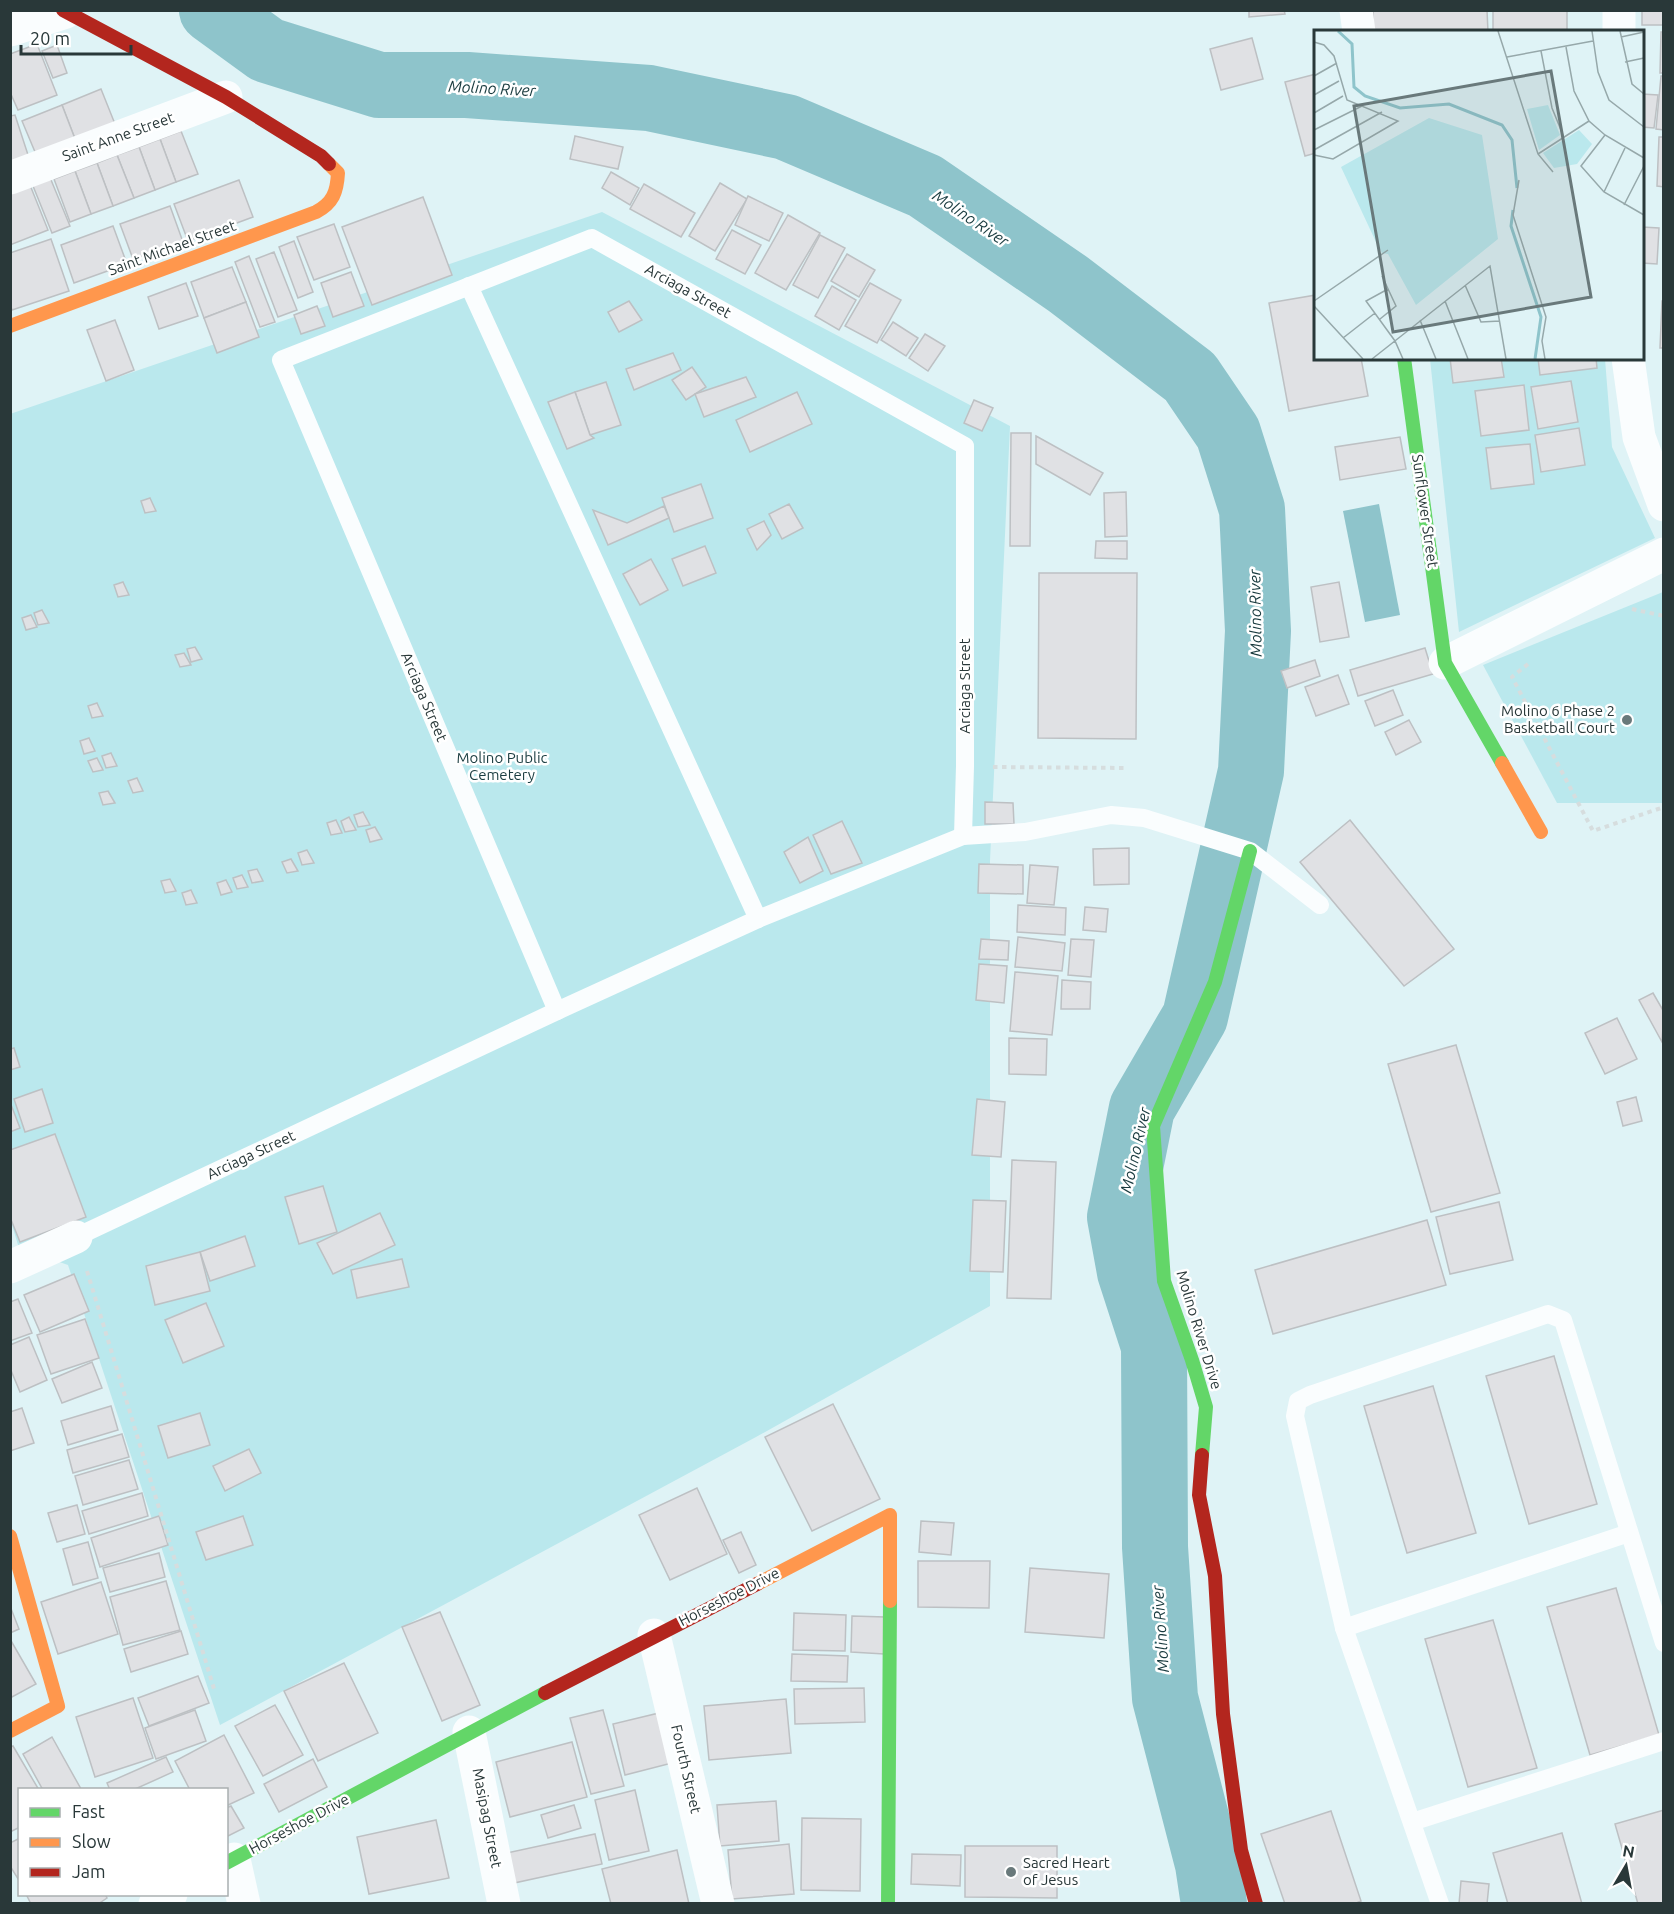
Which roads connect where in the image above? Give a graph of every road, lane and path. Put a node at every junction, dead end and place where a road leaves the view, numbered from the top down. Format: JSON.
{"nodes":[{"id":1,"x":1356,"y":10,"type":"edge"},
{"id":2,"x":1619,"y":10,"type":"edge"},
{"id":3,"x":65,"y":11,"type":"edge"},
{"id":4,"x":10,"y":30,"type":"edge"},
{"id":5,"x":1359,"y":30,"type":"edge"},
{"id":6,"x":1619,"y":30,"type":"edge"},
{"id":7,"x":226,"y":97,"type":"junction"},
{"id":8,"x":10,"y":178,"type":"edge"},
{"id":9,"x":469,"y":286,"type":"junction"},
{"id":10,"x":10,"y":326,"type":"edge"},
{"id":11,"x":1404,"y":360,"type":"edge"},
{"id":12,"x":1628,"y":360,"type":"edge"},
{"id":13,"x":1664,"y":505,"type":"edge"},
{"id":14,"x":1664,"y":554,"type":"edge"},
{"id":15,"x":1622,"y":607,"type":"dead end"},
{"id":16,"x":1664,"y":616,"type":"edge"},
{"id":17,"x":1529,"y":662,"type":"dead end"},
{"id":18,"x":1445,"y":663,"type":"junction"},
{"id":19,"x":965,"y":766,"type":"junction"},
{"id":20,"x":1128,"y":768,"type":"dead end"},
{"id":21,"x":1664,"y":807,"type":"edge"},
{"id":22,"x":1541,"y":832,"type":"dead end"},
{"id":23,"x":963,"y":836,"type":"junction"},
{"id":24,"x":1250,"y":851,"type":"junction"},
{"id":25,"x":1320,"y":905,"type":"dead end"},
{"id":26,"x":758,"y":919,"type":"junction"},
{"id":27,"x":557,"y":1011,"type":"junction"},
{"id":28,"x":76,"y":1237,"type":"junction"},
{"id":29,"x":10,"y":1268,"type":"edge"},
{"id":30,"x":1629,"y":1533,"type":"junction"},
{"id":31,"x":12,"y":1550,"type":"edge"},
{"id":32,"x":1344,"y":1628,"type":"junction"},
{"id":33,"x":654,"y":1635,"type":"junction"},
{"id":34,"x":1664,"y":1644,"type":"edge"},
{"id":35,"x":215,"y":1692,"type":"dead end"},
{"id":36,"x":10,"y":1731,"type":"edge"},
{"id":37,"x":469,"y":1732,"type":"junction"},
{"id":38,"x":1664,"y":1741,"type":"edge"},
{"id":39,"x":1412,"y":1822,"type":"junction"},
{"id":40,"x":230,"y":1861,"type":"edge"},
{"id":41,"x":168,"y":1896,"type":"edge"},
{"id":42,"x":155,"y":1904,"type":"edge"},
{"id":43,"x":244,"y":1904,"type":"edge"},
{"id":44,"x":504,"y":1904,"type":"edge"},
{"id":45,"x":718,"y":1904,"type":"edge"},
{"id":46,"x":888,"y":1904,"type":"edge"},
{"id":47,"x":1256,"y":1904,"type":"edge"},
{"id":48,"x":1440,"y":1904,"type":"edge"}],
"edges":[{"from":1,"to":5,"type":"street"},
{"from":2,"to":6,"type":"street"},
{"from":3,"to":4,"type":"street"},
{"from":3,"to":7,"type":"street"},
{"from":7,"to":8,"type":"street","name":"Saint Anne Street"},
{"from":7,"to":10,"type":"street","name":"Saint Michael Street"},
{"from":9,"to":19,"type":"lane","name":"Arciaga Street"},
{"from":9,"to":26,"type":"lane"},
{"from":9,"to":27,"type":"lane","name":"Arciaga Street"},
{"from":11,"to":18,"type":"street","name":"Sunflower Street"},
{"from":12,"to":13,"type":"street"},
{"from":14,"to":18,"type":"street"},
{"from":15,"to":16,"type":"path"},
{"from":17,"to":21,"type":"path"},
{"from":18,"to":22,"type":"street"},
{"from":19,"to":20,"type":"path"},
{"from":19,"to":23,"type":"lane","name":"Arciaga Street"},
{"from":23,"to":24,"type":"lane"},
{"from":23,"to":26,"type":"lane","name":"Arciaga Street"},
{"from":24,"to":25,"type":"lane"},
{"from":24,"to":47,"type":"street","name":"Molino River Drive"},
{"from":26,"to":27,"type":"lane","name":"Arciaga Street"},
{"from":27,"to":28,"type":"lane","name":"Arciaga Street"},
{"from":28,"to":29,"type":"street","name":"Arciaga Street"},
{"from":28,"to":35,"type":"path"},
{"from":30,"to":32,"type":"lane"},
{"from":30,"to":32,"type":"lane"},
{"from":30,"to":34,"type":"lane"},
{"from":31,"to":36,"type":"street"},
{"from":32,"to":39,"type":"lane"},
{"from":33,"to":37,"type":"street","name":"Horseshoe Drive"},
{"from":33,"to":45,"type":"street","name":"Fourth Street"},
{"from":33,"to":46,"type":"street","name":"Horseshoe Drive"},
{"from":37,"to":40,"type":"street","name":"Horseshoe Drive"},
{"from":37,"to":44,"type":"street","name":"Masipag Street"},
{"from":38,"to":39,"type":"lane"},
{"from":39,"to":48,"type":"lane"},
{"from":40,"to":43,"type":"street"},
{"from":41,"to":42,"type":"street"}]}
